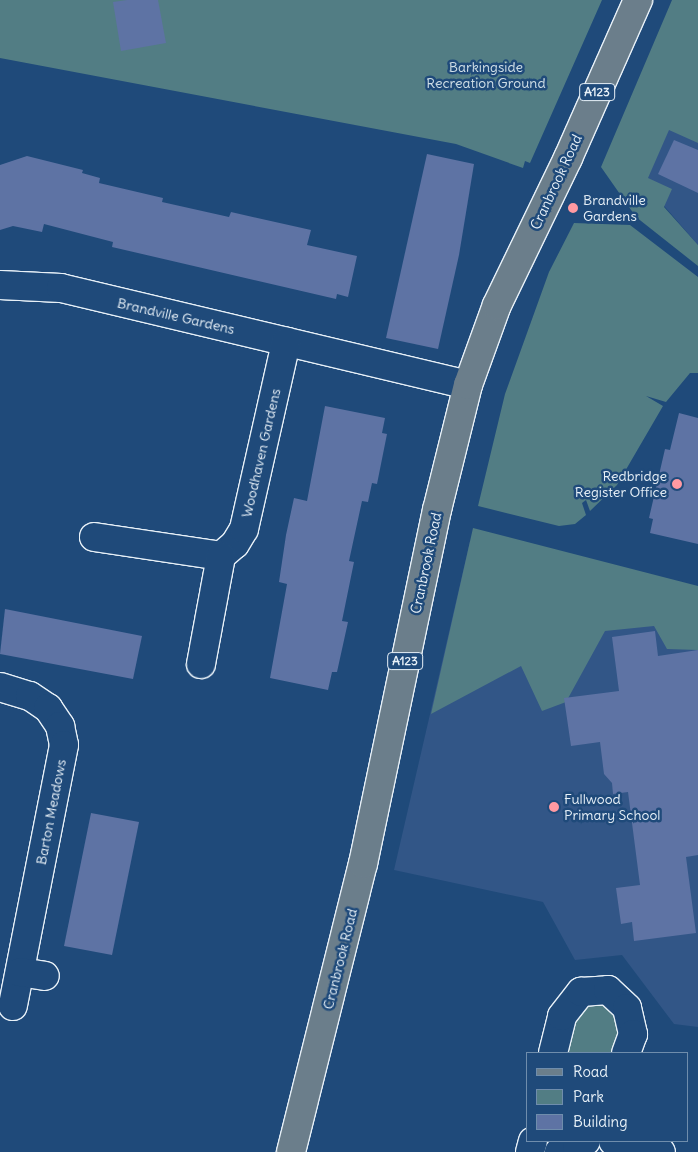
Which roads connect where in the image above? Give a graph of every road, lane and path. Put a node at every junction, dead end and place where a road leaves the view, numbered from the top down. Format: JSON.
{"nodes":[{"id":1,"x":638,"y":0,"type":"edge"},
{"id":2,"x":0,"y":285,"type":"edge"},
{"id":3,"x":286,"y":342,"type":"junction"},
{"id":4,"x":468,"y":385,"type":"junction"},
{"id":5,"x":94,"y":536,"type":"dead end"},
{"id":6,"x":221,"y":556,"type":"junction"},
{"id":7,"x":201,"y":664,"type":"dead end"},
{"id":8,"x":0,"y":687,"type":"edge"},
{"id":9,"x":13,"y":1006,"type":"dead end"},
{"id":10,"x":553,"y":1052,"type":"edge"},
{"id":11,"x":626,"y":1052,"type":"edge"},
{"id":12,"x":585,"y":1142,"type":"edge"},
{"id":13,"x":617,"y":1142,"type":"edge"},
{"id":14,"x":291,"y":1152,"type":"edge"},
{"id":15,"x":559,"y":1152,"type":"edge"},
{"id":16,"x":661,"y":1152,"type":"edge"}],
"edges":[{"from":1,"to":4,"type":"main road","name":"Cranbrook Road","number":"A123"},
{"from":2,"to":3,"type":"street","name":"Brandville Gardens"},
{"from":3,"to":4,"type":"street","name":"Brandville Gardens"},
{"from":3,"to":6,"type":"street","name":"Woodhaven Gardens"},
{"from":4,"to":14,"type":"main road","name":"Cranbrook Road","number":"A123"},
{"from":5,"to":6,"type":"street"},
{"from":6,"to":7,"type":"street"},
{"from":8,"to":9,"type":"street","name":"Barton Meadows"},
{"from":10,"to":11,"type":"street"},
{"from":12,"to":15,"type":"street"},
{"from":13,"to":16,"type":"street"}]}
